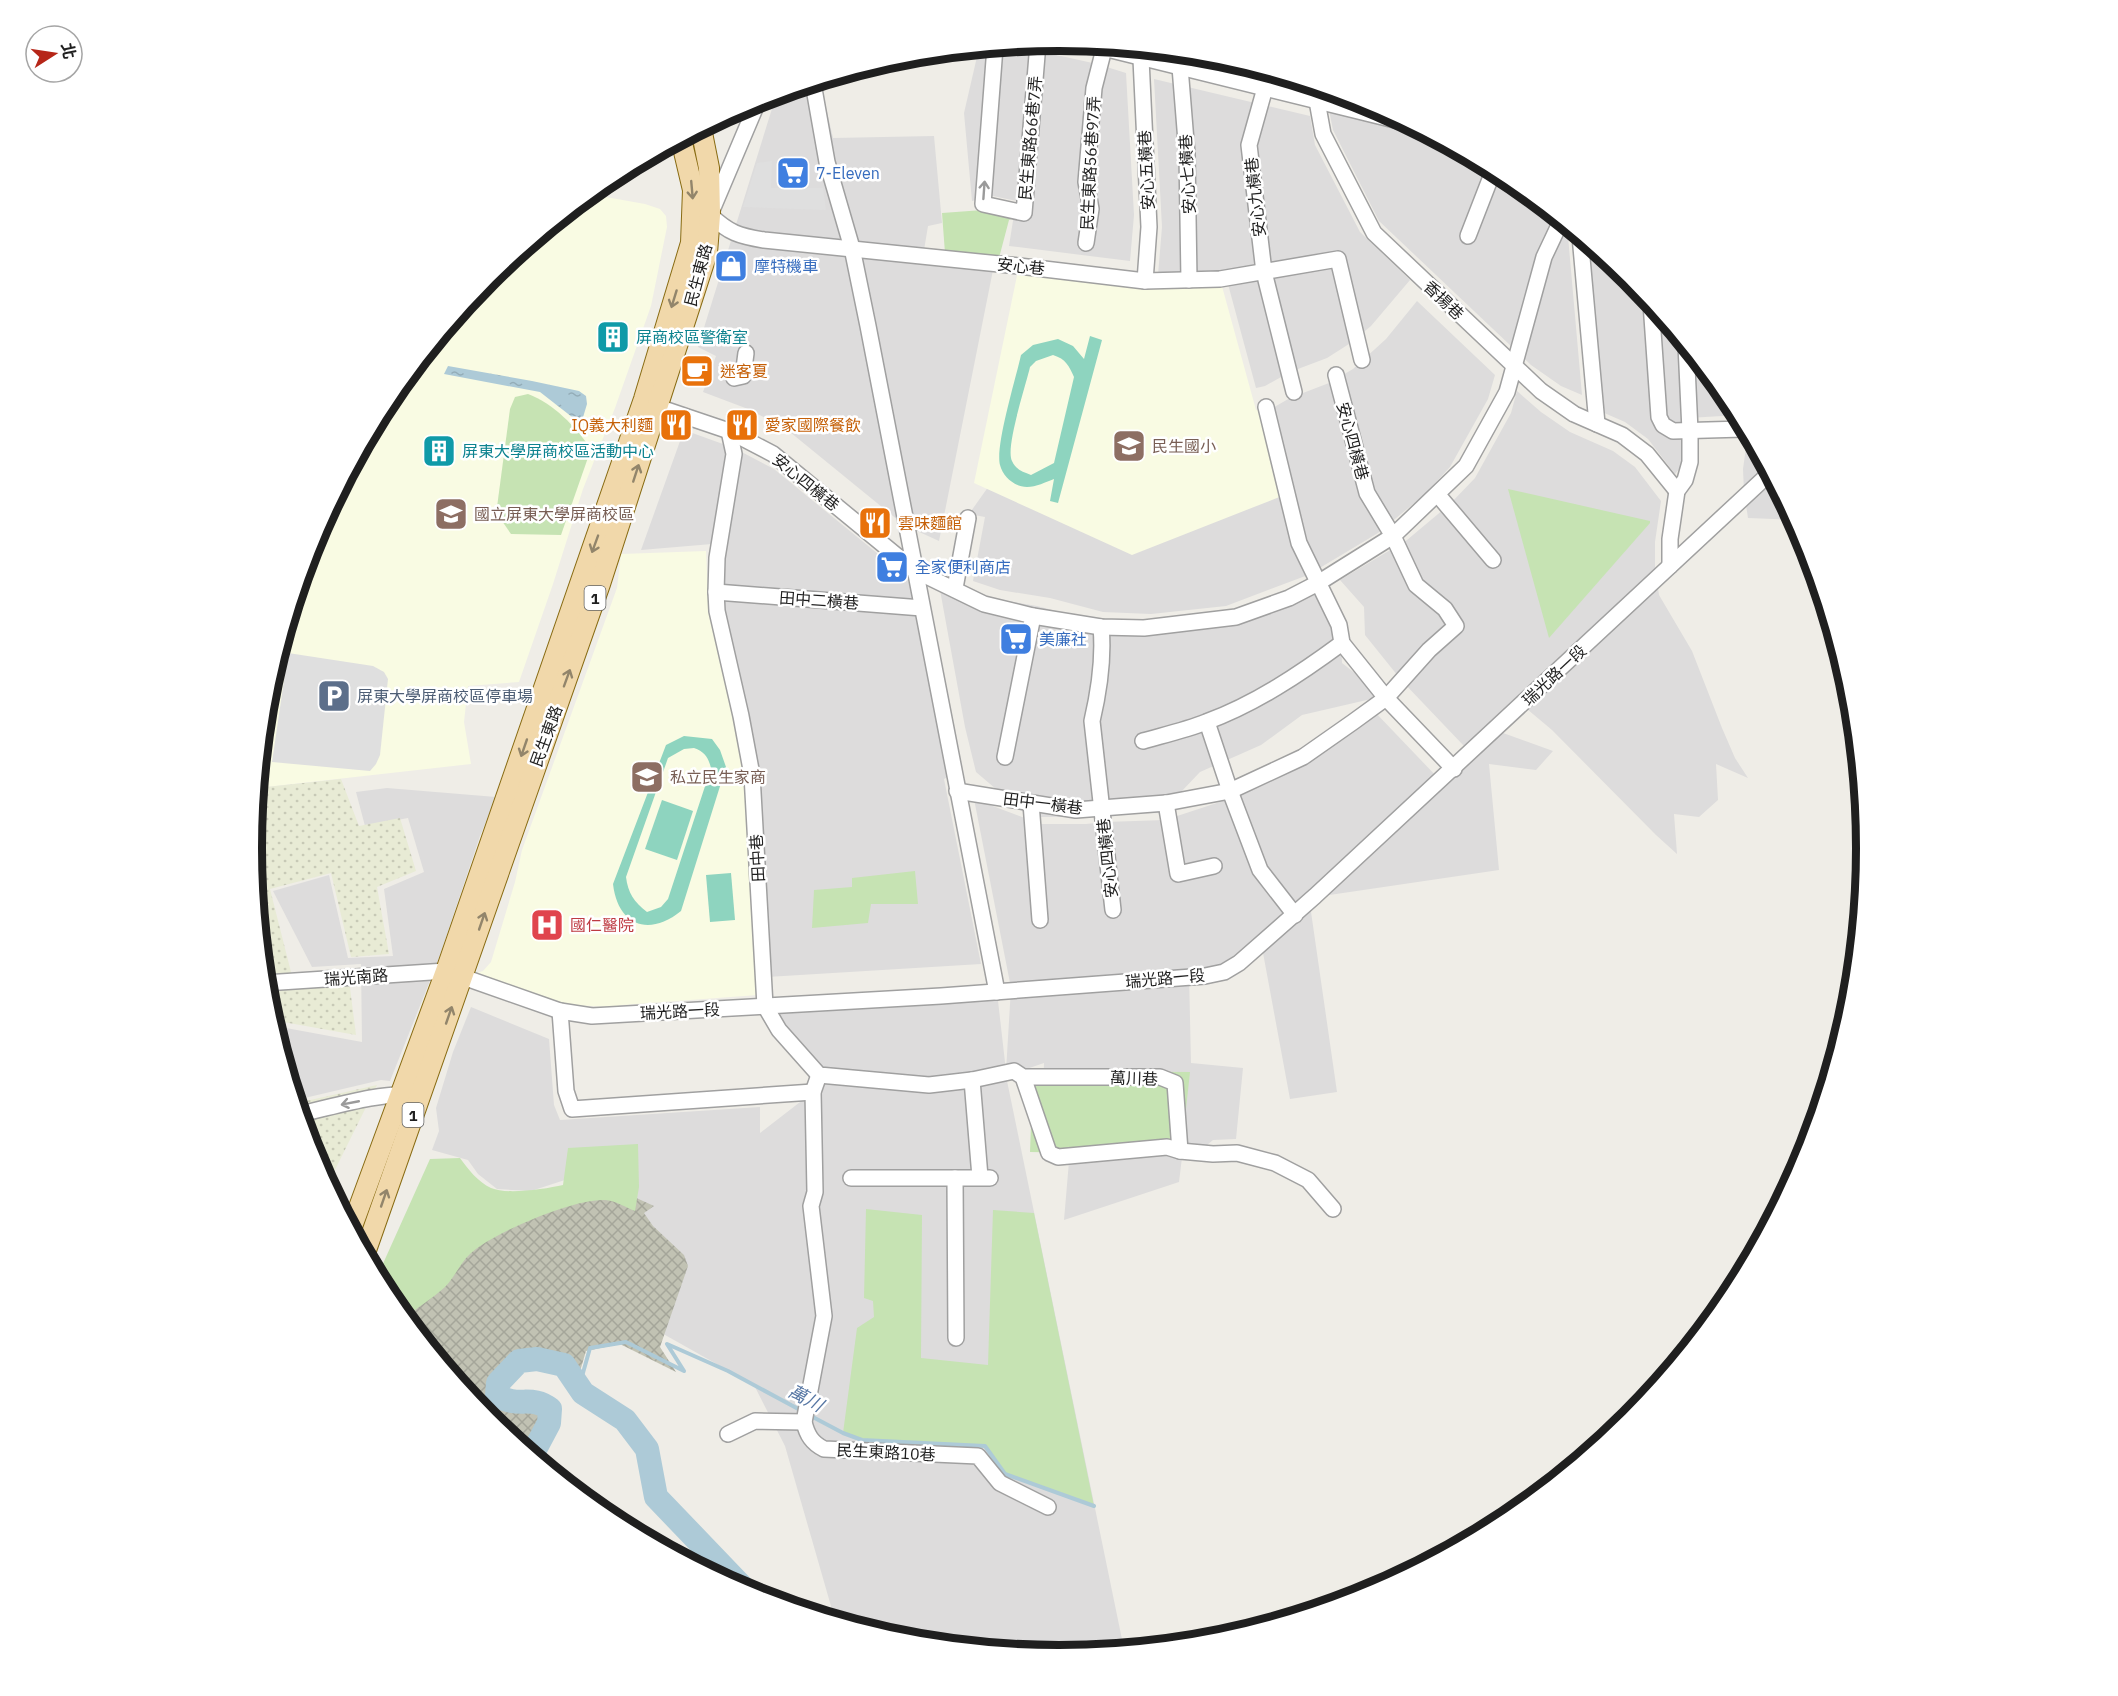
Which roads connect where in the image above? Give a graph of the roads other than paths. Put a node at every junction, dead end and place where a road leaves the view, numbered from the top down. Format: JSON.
{"nodes":[{"id":1,"x":1037,"y":52,"type":"edge"},
{"id":2,"x":1104,"y":53,"type":"edge"},
{"id":3,"x":994,"y":54,"type":"edge"},
{"id":4,"x":1127,"y":55,"type":"edge"},
{"id":5,"x":1140,"y":59,"type":"junction"},
{"id":6,"x":1180,"y":67,"type":"junction"},
{"id":7,"x":1265,"y":88,"type":"junction"},
{"id":8,"x":814,"y":90,"type":"edge"},
{"id":9,"x":1317,"y":101,"type":"junction"},
{"id":10,"x":1337,"y":102,"type":"edge"},
{"id":11,"x":753,"y":112,"type":"edge"},
{"id":12,"x":702,"y":135,"type":"edge"},
{"id":13,"x":683,"y":146,"type":"edge"},
{"id":14,"x":1491,"y":178,"type":"edge"},
{"id":15,"x":710,"y":214,"type":"junction"},
{"id":16,"x":1558,"y":227,"type":"edge"},
{"id":17,"x":1468,"y":236,"type":"dead end"},
{"id":18,"x":691,"y":243,"type":"junction"},
{"id":19,"x":1086,"y":243,"type":"dead end"},
{"id":20,"x":1582,"y":247,"type":"edge"},
{"id":21,"x":852,"y":248,"type":"junction"},
{"id":22,"x":1264,"y":273,"type":"junction"},
{"id":23,"x":1189,"y":280,"type":"junction"},
{"id":24,"x":1145,"y":281,"type":"junction"},
{"id":25,"x":1652,"y":316,"type":"edge"},
{"id":26,"x":746,"y":353,"type":"dead end"},
{"id":27,"x":1687,"y":358,"type":"edge"},
{"id":28,"x":1362,"y":360,"type":"dead end"},
{"id":29,"x":1514,"y":367,"type":"junction"},
{"id":30,"x":1336,"y":375,"type":"dead end"},
{"id":31,"x":734,"y":378,"type":"dead end"},
{"id":32,"x":1294,"y":392,"type":"dead end"},
{"id":33,"x":651,"y":403,"type":"junction"},
{"id":34,"x":1266,"y":407,"type":"dead end"},
{"id":35,"x":1597,"y":424,"type":"junction"},
{"id":36,"x":1737,"y":429,"type":"edge"},
{"id":37,"x":729,"y":431,"type":"junction"},
{"id":38,"x":1690,"y":431,"type":"junction"},
{"id":39,"x":1765,"y":478,"type":"edge"},
{"id":40,"x":1677,"y":491,"type":"junction"},
{"id":41,"x":1438,"y":495,"type":"junction"},
{"id":42,"x":968,"y":518,"type":"dead end"},
{"id":43,"x":1393,"y":536,"type":"junction"},
{"id":44,"x":1493,"y":560,"type":"dead end"},
{"id":45,"x":1670,"y":566,"type":"junction"},
{"id":46,"x":914,"y":570,"type":"junction"},
{"id":47,"x":1318,"y":583,"type":"junction"},
{"id":48,"x":955,"y":588,"type":"junction"},
{"id":49,"x":716,"y":592,"type":"junction"},
{"id":50,"x":922,"y":608,"type":"junction"},
{"id":51,"x":1033,"y":616,"type":"junction"},
{"id":52,"x":1456,"y":626,"type":"joint"},
{"id":53,"x":1101,"y":627,"type":"junction"},
{"id":54,"x":1342,"y":643,"type":"junction"},
{"id":55,"x":1386,"y":698,"type":"junction"},
{"id":56,"x":1207,"y":722,"type":"junction"},
{"id":57,"x":1143,"y":741,"type":"dead end"},
{"id":58,"x":1005,"y":757,"type":"dead end"},
{"id":59,"x":1454,"y":769,"type":"junction"},
{"id":60,"x":957,"y":790,"type":"junction"},
{"id":61,"x":1230,"y":790,"type":"junction"},
{"id":62,"x":1032,"y":803,"type":"junction"},
{"id":63,"x":1166,"y":803,"type":"junction"},
{"id":64,"x":1102,"y":808,"type":"junction"},
{"id":65,"x":1214,"y":866,"type":"dead end"},
{"id":66,"x":1113,"y":910,"type":"dead end"},
{"id":67,"x":1295,"y":915,"type":"junction"},
{"id":68,"x":1040,"y":920,"type":"dead end"},
{"id":69,"x":455,"y":974,"type":"junction"},
{"id":70,"x":274,"y":984,"type":"edge"},
{"id":71,"x":997,"y":992,"type":"junction"},
{"id":72,"x":765,"y":1006,"type":"junction"},
{"id":73,"x":560,"y":1011,"type":"junction"},
{"id":74,"x":1019,"y":1074,"type":"junction"},
{"id":75,"x":819,"y":1075,"type":"junction"},
{"id":76,"x":972,"y":1080,"type":"junction"},
{"id":77,"x":813,"y":1092,"type":"junction"},
{"id":78,"x":400,"y":1094,"type":"junction"},
{"id":79,"x":420,"y":1097,"type":"junction"},
{"id":80,"x":307,"y":1112,"type":"edge"},
{"id":81,"x":1180,"y":1151,"type":"junction"},
{"id":82,"x":851,"y":1178,"type":"dead end"},
{"id":83,"x":955,"y":1178,"type":"junction"},
{"id":84,"x":1333,"y":1209,"type":"dead end"},
{"id":85,"x":354,"y":1220,"type":"edge"},
{"id":86,"x":368,"y":1244,"type":"edge"},
{"id":87,"x":956,"y":1338,"type":"dead end"},
{"id":88,"x":804,"y":1422,"type":"junction"},
{"id":89,"x":728,"y":1434,"type":"dead end"},
{"id":90,"x":1048,"y":1507,"type":"dead end"}],
"edges":[{"from":1,"to":3,"type":"street","name":"民生東路66巷7弄","one_way":true},
{"from":2,"to":19,"type":"street","name":"民生東路56巷97弄"},
{"from":4,"to":5,"type":"street"},
{"from":5,"to":6,"type":"street"},
{"from":5,"to":24,"type":"street","name":"安心五橫巷"},
{"from":6,"to":7,"type":"street"},
{"from":6,"to":23,"type":"street","name":"安心七橫巷"},
{"from":7,"to":9,"type":"street"},
{"from":7,"to":22,"type":"street","name":"安心九橫巷"},
{"from":8,"to":21,"type":"street"},
{"from":9,"to":10,"type":"street"},
{"from":9,"to":29,"type":"street","name":"香揚巷"},
{"from":11,"to":15,"type":"street","name":"民生東路"},
{"from":12,"to":15,"type":"main road","number":"1"},
{"from":13,"to":18,"type":"main road","number":"1","one_way":true},
{"from":14,"to":17,"type":"street"},
{"from":15,"to":18,"type":"street","name":"民生東路"},
{"from":15,"to":21,"type":"street","name":"安心巷"},
{"from":15,"to":33,"type":"main road","name":"民生東路","number":"1"},
{"from":16,"to":29,"type":"street"},
{"from":18,"to":33,"type":"main road","name":"民生東路","number":"1","one_way":true},
{"from":20,"to":35,"type":"street"},
{"from":21,"to":24,"type":"street","name":"安心巷"},
{"from":21,"to":46,"type":"street"},
{"from":22,"to":23,"type":"street","name":"安心巷"},
{"from":22,"to":28,"type":"street","name":"安心巷"},
{"from":22,"to":32,"type":"street","name":"安心九橫巷"},
{"from":23,"to":24,"type":"street","name":"安心巷"},
{"from":25,"to":38,"type":"street"},
{"from":26,"to":31,"type":"street"},
{"from":27,"to":38,"type":"street"},
{"from":29,"to":35,"type":"street","name":"香揚巷"},
{"from":29,"to":41,"type":"street"},
{"from":30,"to":43,"type":"street","name":"安心四橫巷"},
{"from":33,"to":37,"type":"street","name":"安心四橫巷"},
{"from":33,"to":69,"type":"main road","name":"民生東路","number":"1"},
{"from":34,"to":47,"type":"street"},
{"from":35,"to":40,"type":"street","name":"香揚巷"},
{"from":36,"to":38,"type":"street"},
{"from":37,"to":46,"type":"street","name":"安心四橫巷"},
{"from":37,"to":49,"type":"street","name":"田中巷"},
{"from":38,"to":40,"type":"street"},
{"from":39,"to":45,"type":"street","name":"瑞光路一段"},
{"from":40,"to":45,"type":"street"},
{"from":41,"to":43,"type":"street"},
{"from":41,"to":44,"type":"street"},
{"from":42,"to":48,"type":"street"},
{"from":43,"to":47,"type":"street","name":"安心四橫巷"},
{"from":43,"to":52,"type":"street","name":"安心四橫巷"},
{"from":45,"to":59,"type":"street","name":"瑞光路一段"},
{"from":46,"to":48,"type":"street","name":"安心四橫巷"},
{"from":46,"to":50,"type":"street"},
{"from":47,"to":53,"type":"street","name":"安心四橫巷"},
{"from":47,"to":54,"type":"street"},
{"from":48,"to":51,"type":"street","name":"安心四橫巷"},
{"from":49,"to":50,"type":"street","name":"田中二橫巷"},
{"from":49,"to":72,"type":"street","name":"田中巷"},
{"from":50,"to":60,"type":"street"},
{"from":51,"to":53,"type":"street","name":"安心四橫巷"},
{"from":51,"to":58,"type":"street"},
{"from":52,"to":55,"type":"street","name":"田中一橫巷"},
{"from":53,"to":64,"type":"street","name":"安心四橫巷"},
{"from":54,"to":55,"type":"street"},
{"from":54,"to":56,"type":"street"},
{"from":55,"to":59,"type":"street"},
{"from":55,"to":61,"type":"street","name":"田中一橫巷"},
{"from":56,"to":57,"type":"street"},
{"from":56,"to":61,"type":"street"},
{"from":59,"to":67,"type":"street","name":"瑞光路一段"},
{"from":60,"to":62,"type":"street","name":"田中一橫巷"},
{"from":60,"to":71,"type":"street"},
{"from":61,"to":63,"type":"street","name":"田中一橫巷"},
{"from":61,"to":67,"type":"street"},
{"from":62,"to":64,"type":"street","name":"田中一橫巷"},
{"from":62,"to":68,"type":"street"},
{"from":63,"to":64,"type":"street","name":"田中一橫巷"},
{"from":63,"to":65,"type":"street"},
{"from":64,"to":66,"type":"street","name":"安心四橫巷"},
{"from":67,"to":71,"type":"street","name":"瑞光路一段"},
{"from":69,"to":70,"type":"street","name":"瑞光南路"},
{"from":69,"to":73,"type":"street","name":"瑞光路一段"},
{"from":69,"to":78,"type":"main road","name":"民生東路","number":"1"},
{"from":79,"to":69,"type":"main road","name":"民生東路","number":"1","one_way":true},
{"from":71,"to":72,"type":"street","name":"瑞光路一段"},
{"from":72,"to":73,"type":"street","name":"瑞光路一段"},
{"from":72,"to":75,"type":"street","name":"田中巷"},
{"from":73,"to":77,"type":"street"},
{"from":74,"to":76,"type":"street"},
{"from":74,"to":81,"type":"street"},
{"from":74,"to":81,"type":"street","name":"萬川巷"},
{"from":75,"to":76,"type":"street"},
{"from":75,"to":77,"type":"street"},
{"from":76,"to":83,"type":"street"},
{"from":77,"to":88,"type":"street"},
{"from":78,"to":79,"type":"street"},
{"from":78,"to":80,"type":"street","one_way":true},
{"from":78,"to":85,"type":"main road","name":"民生東路","number":"1"},
{"from":86,"to":79,"type":"main road","name":"民生東路","number":"1","one_way":true},
{"from":81,"to":84,"type":"street"},
{"from":82,"to":83,"type":"street"},
{"from":83,"to":87,"type":"street"},
{"from":88,"to":89,"type":"street"},
{"from":88,"to":90,"type":"street","name":"民生東路10巷"}]}
